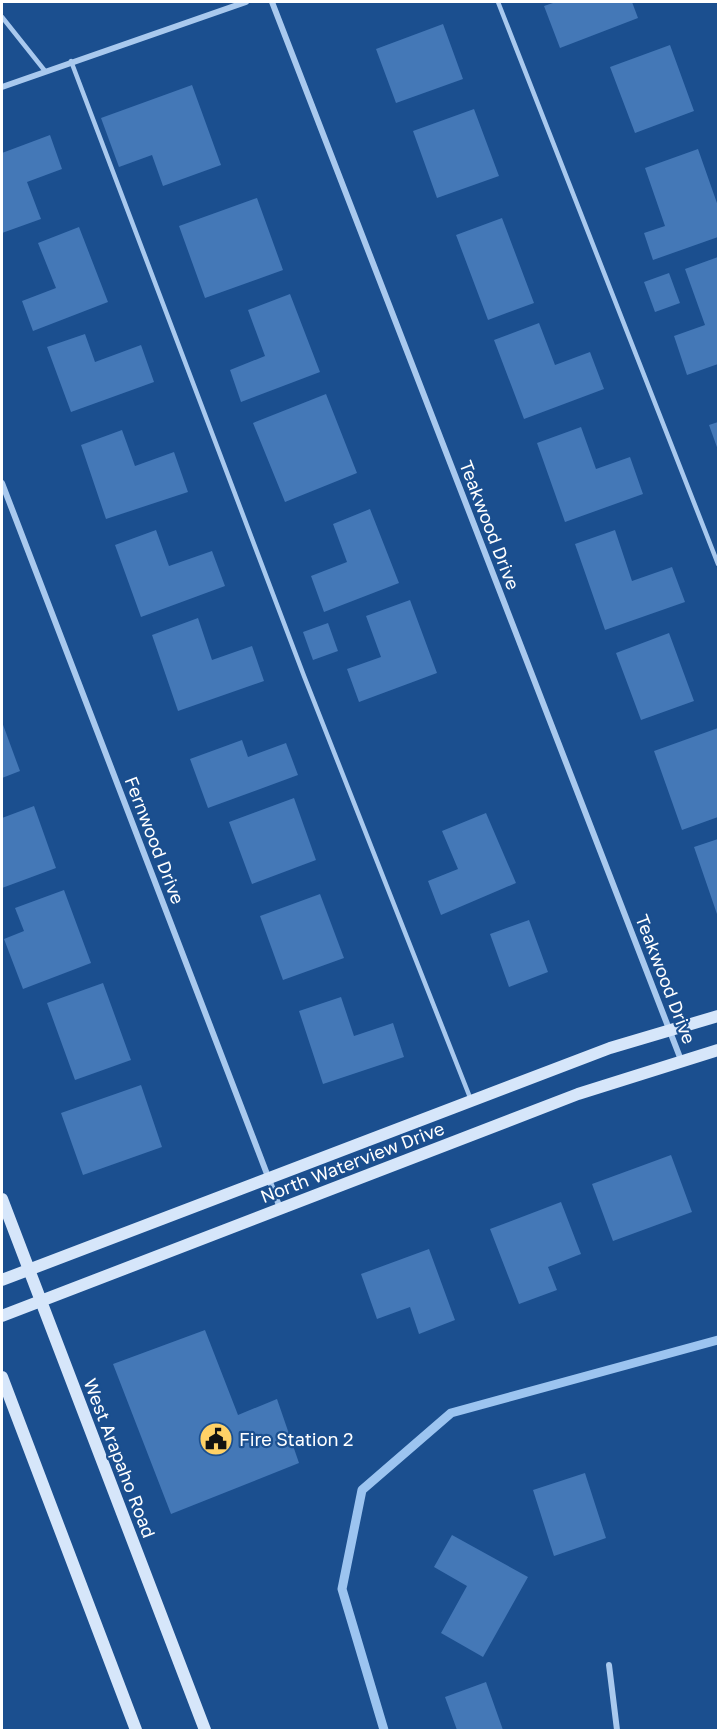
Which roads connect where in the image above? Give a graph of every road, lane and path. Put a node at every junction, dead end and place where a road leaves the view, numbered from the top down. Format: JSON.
{"nodes":[{"id":1,"x":246,"y":2,"type":"edge"},
{"id":2,"x":272,"y":2,"type":"edge"},
{"id":3,"x":498,"y":2,"type":"edge"},
{"id":4,"x":2,"y":17,"type":"edge"},
{"id":5,"x":71,"y":62,"type":"junction"},
{"id":6,"x":45,"y":71,"type":"junction"},
{"id":7,"x":2,"y":87,"type":"edge"},
{"id":8,"x":2,"y":483,"type":"edge"},
{"id":9,"x":718,"y":564,"type":"edge"},
{"id":10,"x":718,"y":1016,"type":"edge"},
{"id":11,"x":669,"y":1030,"type":"junction"},
{"id":12,"x":718,"y":1050,"type":"edge"},
{"id":13,"x":681,"y":1060,"type":"junction"},
{"id":14,"x":471,"y":1100,"type":"junction"},
{"id":15,"x":269,"y":1178,"type":"junction"},
{"id":16,"x":2,"y":1199,"type":"edge"},
{"id":17,"x":280,"y":1208,"type":"junction"},
{"id":18,"x":29,"y":1270,"type":"junction"},
{"id":19,"x":2,"y":1281,"type":"edge"},
{"id":20,"x":41,"y":1301,"type":"junction"},
{"id":21,"x":2,"y":1316,"type":"edge"},
{"id":22,"x":2,"y":1377,"type":"edge"},
{"id":23,"x":609,"y":1665,"type":"dead end"},
{"id":24,"x":136,"y":1731,"type":"edge"},
{"id":25,"x":205,"y":1731,"type":"edge"},
{"id":26,"x":616,"y":1731,"type":"edge"}],
"edges":[{"from":1,"to":5,"type":"street"},
{"from":2,"to":11,"type":"street","name":"Teakwood Drive"},
{"from":3,"to":9,"type":"lane"},
{"from":4,"to":6,"type":"lane"},
{"from":5,"to":6,"type":"street"},
{"from":5,"to":14,"type":"lane"},
{"from":6,"to":7,"type":"street"},
{"from":8,"to":15,"type":"street","name":"Fernwood Drive"},
{"from":10,"to":11,"type":"street","name":"North Waterview Drive"},
{"from":11,"to":13,"type":"street","name":"Teakwood Drive"},
{"from":11,"to":14,"type":"street","name":"North Waterview Drive"},
{"from":12,"to":13,"type":"street","name":"North Waterview Drive"},
{"from":13,"to":17,"type":"street","name":"North Waterview Drive"},
{"from":14,"to":15,"type":"street","name":"North Waterview Drive"},
{"from":15,"to":17,"type":"street","name":"Fernwood Drive"},
{"from":15,"to":18,"type":"street","name":"North Waterview Drive"},
{"from":16,"to":18,"type":"street","name":"West Arapaho Road"},
{"from":17,"to":20,"type":"street","name":"North Waterview Drive"},
{"from":18,"to":19,"type":"street","name":"North Waterview Drive"},
{"from":18,"to":20,"type":"street","name":"West Arapaho Road"},
{"from":20,"to":21,"type":"street","name":"North Waterview Drive"},
{"from":20,"to":25,"type":"street","name":"West Arapaho Road"},
{"from":22,"to":24,"type":"street"},
{"from":23,"to":26,"type":"street"}]}
